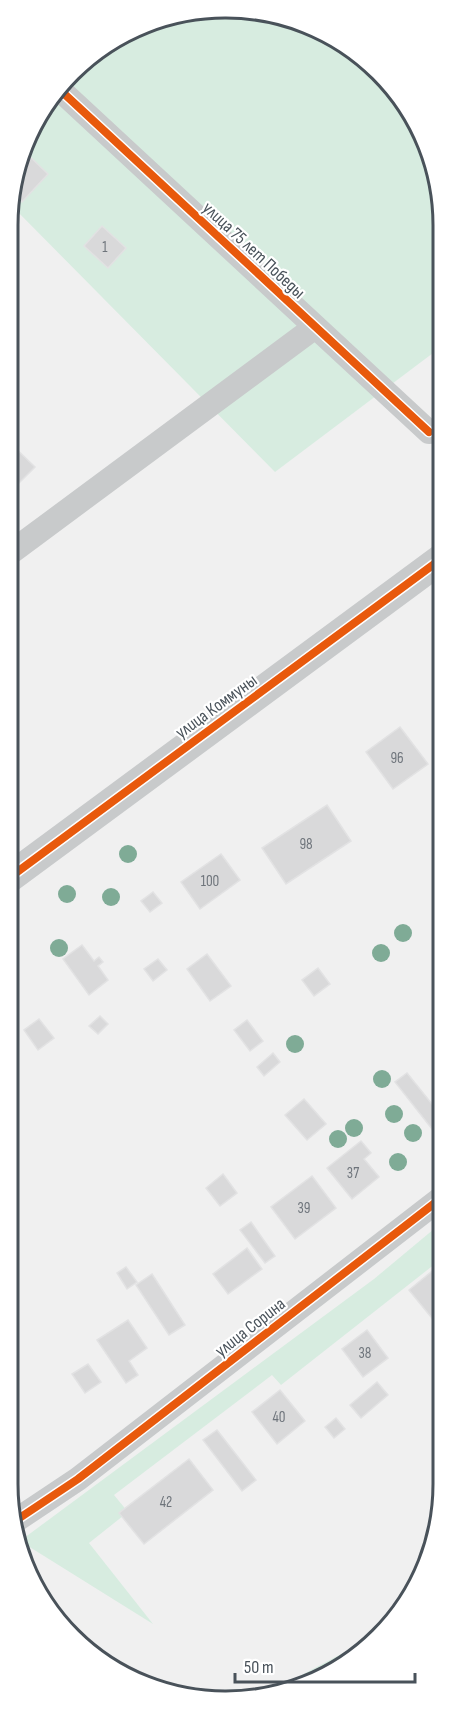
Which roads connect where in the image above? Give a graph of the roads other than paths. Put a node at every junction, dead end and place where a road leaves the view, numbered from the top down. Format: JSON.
{"nodes":[{"id":1,"x":65,"y":94,"type":"edge"},
{"id":2,"x":315,"y":327,"type":"junction"},
{"id":3,"x":433,"y":431,"type":"edge"},
{"id":4,"x":18,"y":547,"type":"edge"},
{"id":5,"x":433,"y":565,"type":"edge"},
{"id":6,"x":18,"y":871,"type":"edge"},
{"id":7,"x":433,"y":1204,"type":"edge"},
{"id":8,"x":21,"y":1517,"type":"edge"}],
"edges":[{"from":1,"to":2,"type":"street","name":"улица 75 лет Победы"},
{"from":2,"to":3,"type":"street","name":"улица 75 лет Победы"},
{"from":2,"to":4,"type":"street"},
{"from":5,"to":6,"type":"street","name":"улица Коммуны"},
{"from":7,"to":8,"type":"street","name":"улица Сорина"}]}
